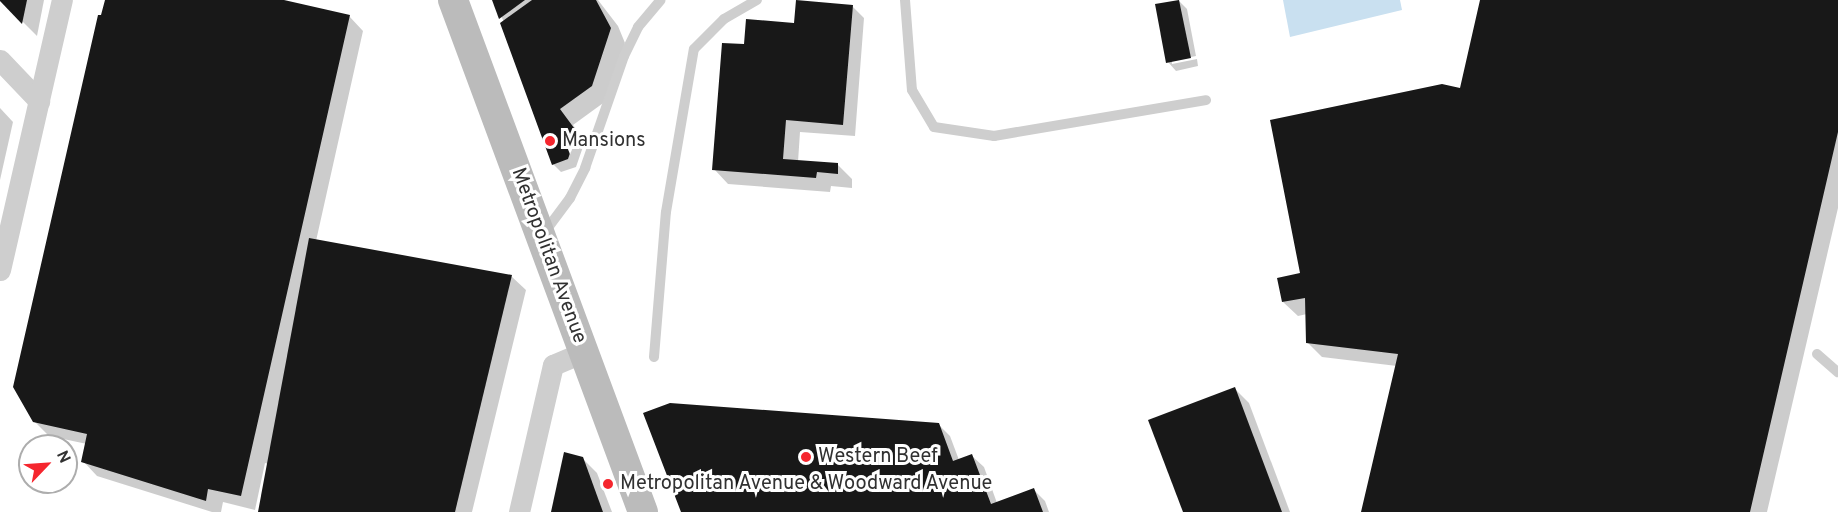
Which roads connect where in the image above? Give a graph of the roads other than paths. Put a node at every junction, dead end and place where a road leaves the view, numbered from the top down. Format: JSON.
{"nodes":[{"id":1,"x":62,"y":0,"type":"edge"},
{"id":2,"x":453,"y":0,"type":"edge"},
{"id":3,"x":661,"y":0,"type":"edge"},
{"id":4,"x":757,"y":0,"type":"edge"},
{"id":5,"x":905,"y":0,"type":"edge"},
{"id":6,"x":0,"y":60,"type":"edge"},
{"id":7,"x":1206,"y":100,"type":"dead end"},
{"id":8,"x":39,"y":101,"type":"junction"},
{"id":9,"x":542,"y":235,"type":"junction"},
{"id":10,"x":0,"y":270,"type":"edge"},
{"id":11,"x":584,"y":352,"type":"junction"},
{"id":12,"x":1817,"y":354,"type":"dead end"},
{"id":13,"x":654,"y":357,"type":"dead end"},
{"id":14,"x":1838,"y":372,"type":"edge"},
{"id":15,"x":519,"y":512,"type":"edge"},
{"id":16,"x":642,"y":512,"type":"edge"}],
"edges":[{"from":1,"to":8,"type":"street"},
{"from":2,"to":9,"type":"main road","name":"Metropolitan Avenue"},
{"from":3,"to":9,"type":"lane"},
{"from":4,"to":13,"type":"lane"},
{"from":5,"to":7,"type":"lane"},
{"from":6,"to":8,"type":"street"},
{"from":8,"to":10,"type":"street"},
{"from":9,"to":11,"type":"main road","name":"Metropolitan Avenue"},
{"from":11,"to":15,"type":"street"},
{"from":11,"to":16,"type":"main road","name":"Metropolitan Avenue"},
{"from":12,"to":14,"type":"lane"}]}
